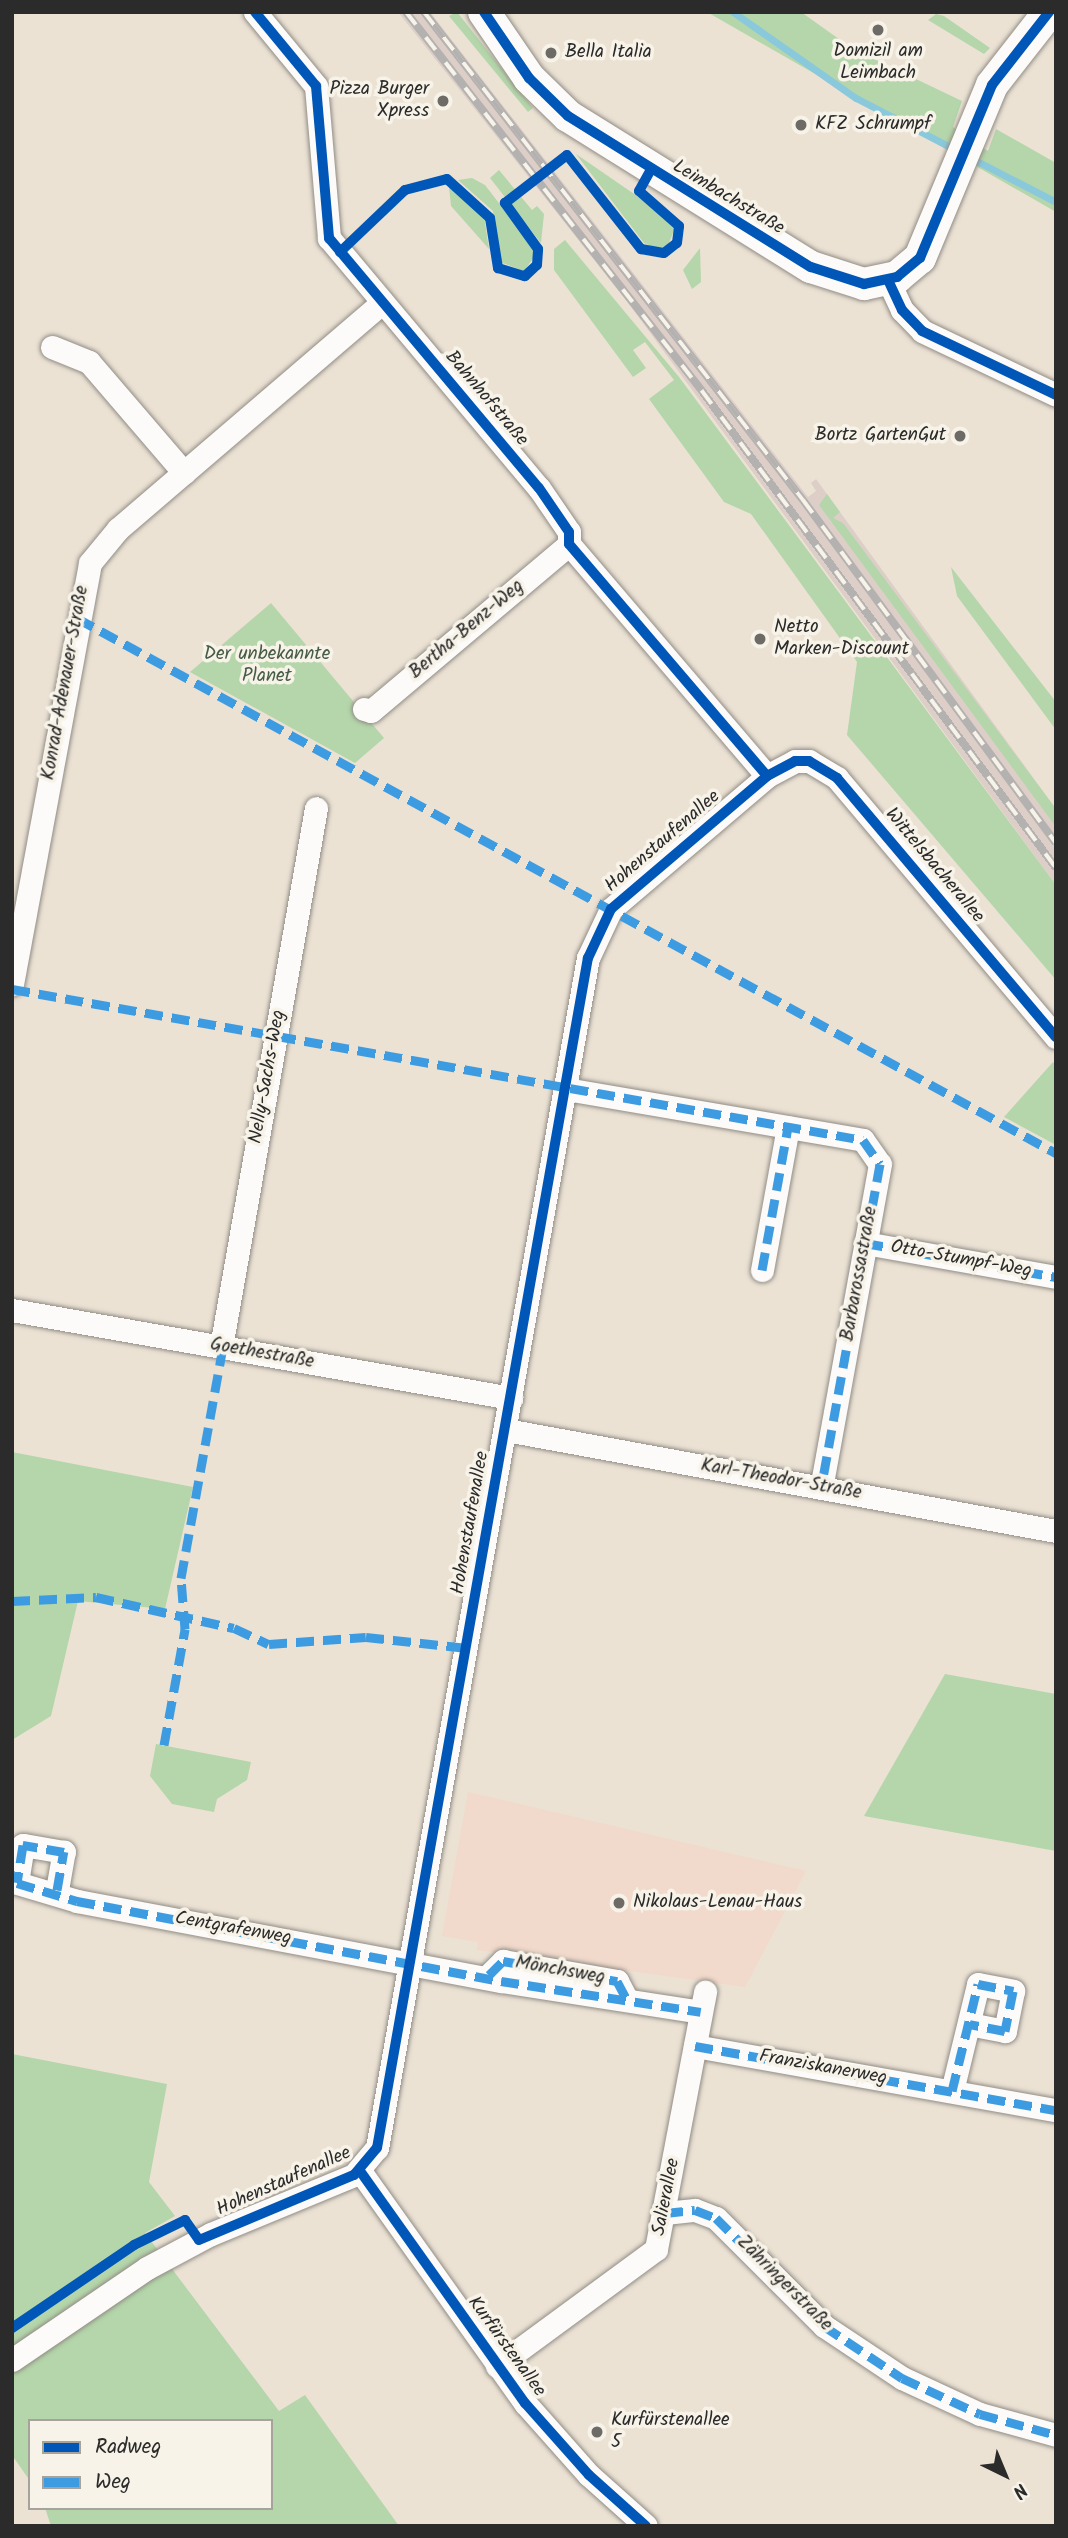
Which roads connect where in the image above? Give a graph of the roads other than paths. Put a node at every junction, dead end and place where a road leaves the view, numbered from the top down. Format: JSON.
{"nodes":[{"id":1,"x":255,"y":12,"type":"edge"},
{"id":2,"x":484,"y":12,"type":"edge"},
{"id":3,"x":1049,"y":12,"type":"edge"},
{"id":4,"x":888,"y":280,"type":"junction"},
{"id":5,"x":382,"y":303,"type":"junction"},
{"id":6,"x":52,"y":347,"type":"dead end"},
{"id":7,"x":1056,"y":395,"type":"edge"},
{"id":8,"x":184,"y":473,"type":"junction"},
{"id":9,"x":569,"y":544,"type":"junction"},
{"id":10,"x":364,"y":709,"type":"dead end"},
{"id":11,"x":767,"y":776,"type":"junction"},
{"id":12,"x":316,"y":807,"type":"dead end"},
{"id":13,"x":12,"y":984,"type":"edge"},
{"id":14,"x":1056,"y":1037,"type":"edge"},
{"id":15,"x":565,"y":1089,"type":"junction"},
{"id":16,"x":788,"y":1127,"type":"junction"},
{"id":17,"x":865,"y":1243,"type":"junction"},
{"id":18,"x":762,"y":1270,"type":"dead end"},
{"id":19,"x":1056,"y":1277,"type":"edge"},
{"id":20,"x":12,"y":1310,"type":"edge"},
{"id":21,"x":221,"y":1347,"type":"junction"},
{"id":22,"x":511,"y":1398,"type":"junction"},
{"id":23,"x":506,"y":1430,"type":"junction"},
{"id":24,"x":821,"y":1488,"type":"junction"},
{"id":25,"x":1056,"y":1531,"type":"edge"},
{"id":26,"x":57,"y":1890,"type":"dead end"},
{"id":27,"x":412,"y":1961,"type":"junction"},
{"id":28,"x":703,"y":2002,"type":"joint"},
{"id":29,"x":970,"y":2024,"type":"dead end"},
{"id":30,"x":695,"y":2046,"type":"junction"},
{"id":31,"x":952,"y":2091,"type":"junction"},
{"id":32,"x":1056,"y":2110,"type":"edge"},
{"id":33,"x":360,"y":2171,"type":"junction"},
{"id":34,"x":665,"y":2213,"type":"junction"},
{"id":35,"x":12,"y":2360,"type":"edge"},
{"id":36,"x":497,"y":2365,"type":"junction"},
{"id":37,"x":1056,"y":2435,"type":"edge"},
{"id":38,"x":646,"y":2526,"type":"edge"}],
"edges":[{"from":1,"to":5,"type":"street","name":"Bahnhofstraße"},
{"from":2,"to":4,"type":"street","name":"Leimbachstraße"},
{"from":3,"to":4,"type":"street"},
{"from":4,"to":7,"type":"street"},
{"from":5,"to":8,"type":"street","name":"Konrad-Adenauer-Straße"},
{"from":5,"to":9,"type":"street","name":"Bahnhofstraße"},
{"from":6,"to":8,"type":"street"},
{"from":8,"to":13,"type":"street","name":"Konrad-Adenauer-Straße"},
{"from":9,"to":10,"type":"street","name":"Bertha-Benz-Weg"},
{"from":9,"to":11,"type":"street","name":"Bahnhofstraße"},
{"from":11,"to":14,"type":"street","name":"Wittelsbacherallee"},
{"from":11,"to":15,"type":"street","name":"Hohenstaufenallee"},
{"from":12,"to":21,"type":"street","name":"Nelly-Sachs-Weg"},
{"from":15,"to":16,"type":"street","name":"Barbarossastraße"},
{"from":15,"to":22,"type":"street","name":"Hohenstaufenallee"},
{"from":16,"to":17,"type":"street","name":"Barbarossastraße"},
{"from":16,"to":18,"type":"street"},
{"from":17,"to":19,"type":"street","name":"Otto-Stumpf-Weg"},
{"from":17,"to":24,"type":"street","name":"Barbarossastraße"},
{"from":20,"to":21,"type":"street","name":"Goethestraße"},
{"from":21,"to":22,"type":"street","name":"Goethestraße"},
{"from":22,"to":23,"type":"street","name":"Hohenstaufenallee"},
{"from":23,"to":24,"type":"street","name":"Karl-Theodor-Straße"},
{"from":23,"to":27,"type":"street","name":"Hohenstaufenallee"},
{"from":24,"to":25,"type":"street","name":"Karl-Theodor-Straße"},
{"from":26,"to":27,"type":"street","name":"Centgrafenweg"},
{"from":27,"to":28,"type":"street","name":"Mönchsweg"},
{"from":27,"to":33,"type":"street","name":"Hohenstaufenallee"},
{"from":28,"to":30,"type":"street","name":"Salierallee"},
{"from":29,"to":31,"type":"street"},
{"from":30,"to":31,"type":"street","name":"Franziskanerweg"},
{"from":30,"to":34,"type":"street","name":"Salierallee"},
{"from":31,"to":32,"type":"street","name":"Franziskanerweg"},
{"from":33,"to":35,"type":"street","name":"Hohenstaufenallee"},
{"from":33,"to":36,"type":"street","name":"Kurfürstenallee"},
{"from":34,"to":36,"type":"street","name":"Salierallee"},
{"from":34,"to":37,"type":"street","name":"Zähringerstraße"},
{"from":36,"to":38,"type":"street","name":"Kurfürstenallee"}]}
